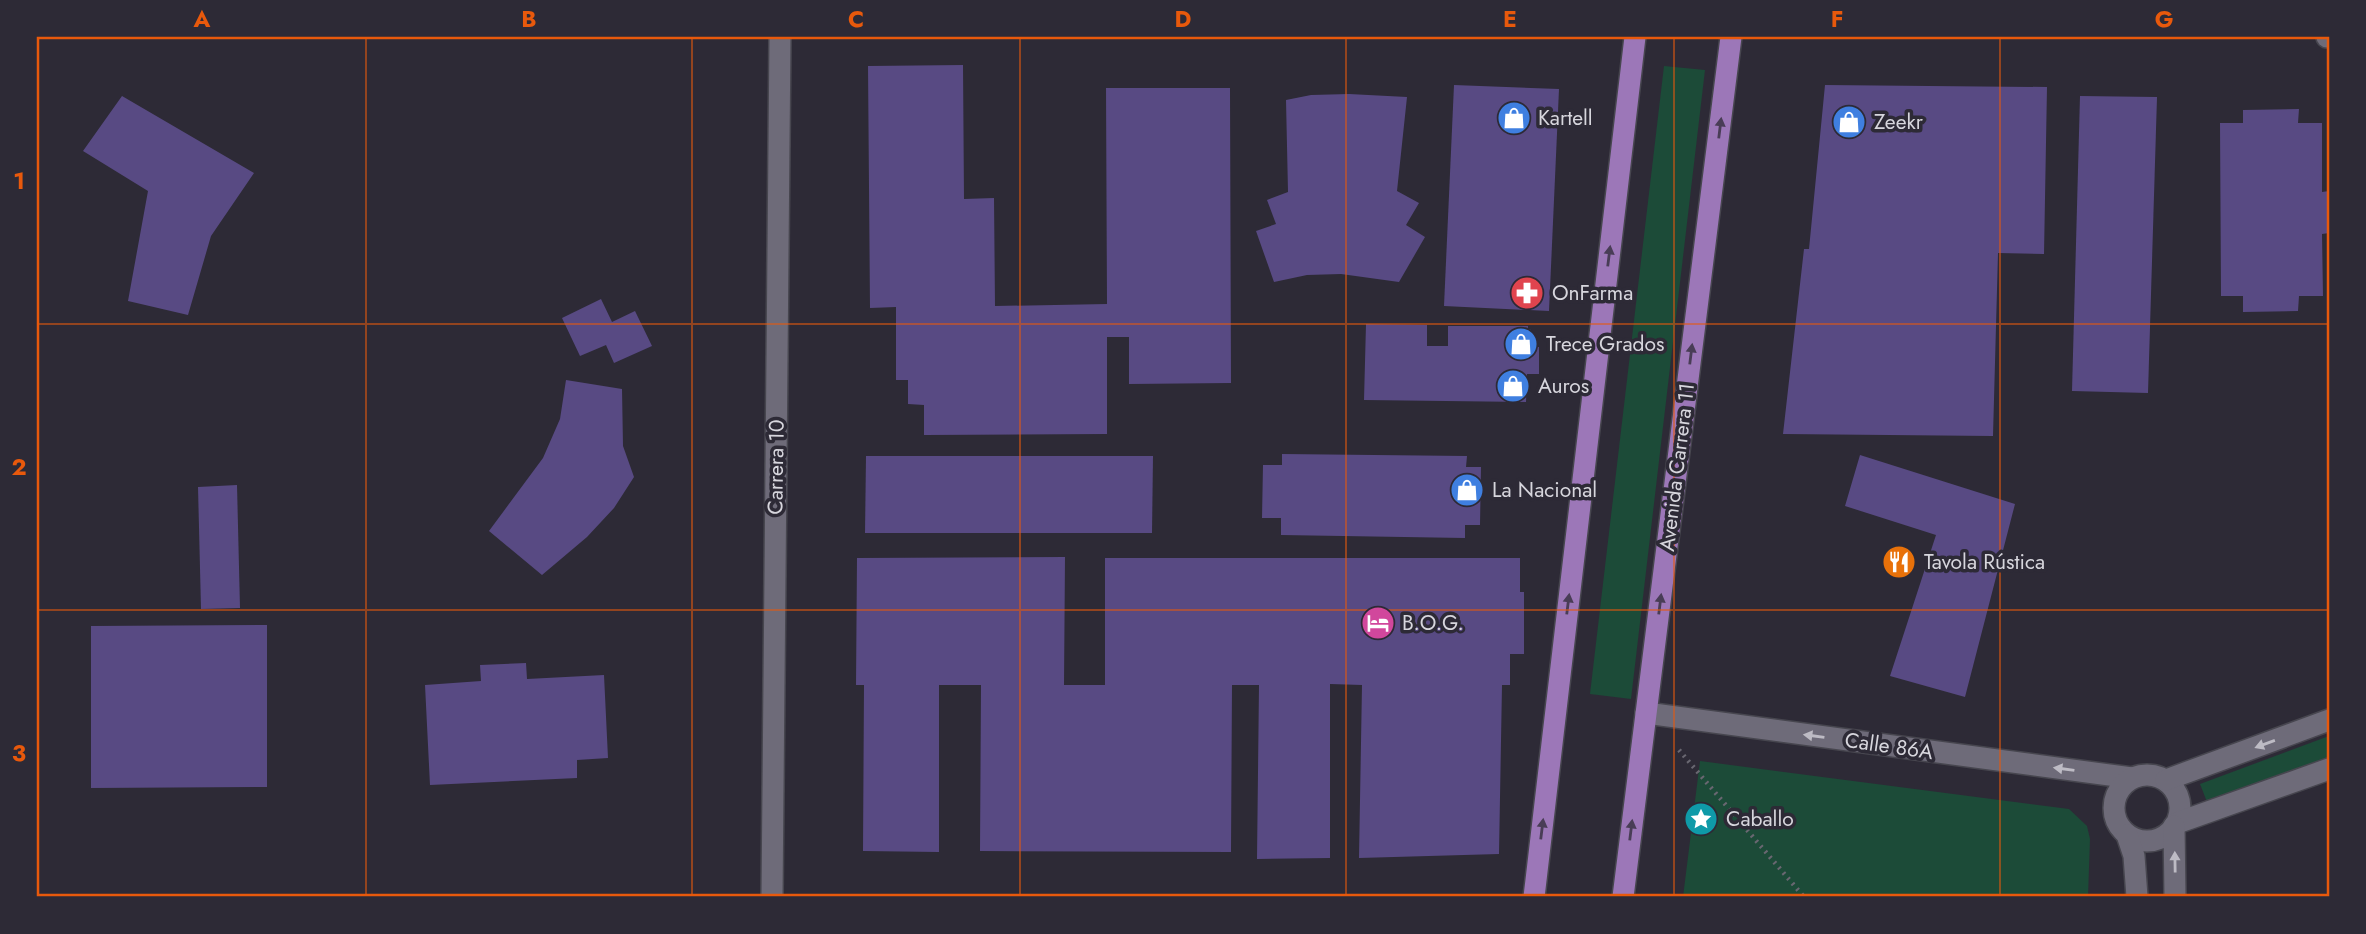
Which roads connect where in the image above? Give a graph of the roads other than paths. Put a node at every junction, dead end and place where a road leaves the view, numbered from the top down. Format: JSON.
{"nodes":[{"id":1,"x":780,"y":37,"type":"edge"},
{"id":2,"x":1635,"y":37,"type":"edge"},
{"id":3,"x":1731,"y":37,"type":"edge"},
{"id":4,"x":1646,"y":713,"type":"junction"},
{"id":5,"x":2329,"y":720,"type":"edge"},
{"id":6,"x":2329,"y":769,"type":"edge"},
{"id":7,"x":2132,"y":778,"type":"junction"},
{"id":8,"x":2166,"y":780,"type":"junction"},
{"id":9,"x":2175,"y":825,"type":"junction"},
{"id":10,"x":2127,"y":835,"type":"junction"},
{"id":11,"x":772,"y":897,"type":"edge"},
{"id":12,"x":1534,"y":897,"type":"edge"},
{"id":13,"x":1623,"y":897,"type":"edge"},
{"id":14,"x":2137,"y":897,"type":"edge"},
{"id":15,"x":2175,"y":897,"type":"edge"}],
"edges":[{"from":1,"to":11,"type":"street","name":"Carrera 10"},
{"from":12,"to":2,"type":"main road","one_way":true},
{"from":4,"to":3,"type":"main road","name":"Avenida Carrera 11","one_way":true},
{"from":7,"to":4,"type":"street","name":"Calle 86A","one_way":true},
{"from":13,"to":4,"type":"main road","name":"Avenida Carrera 11","one_way":true},
{"from":5,"to":8,"type":"street","one_way":true},
{"from":6,"to":9,"type":"street"},
{"from":7,"to":8,"type":"street"},
{"from":7,"to":10,"type":"street"},
{"from":8,"to":9,"type":"street"},
{"from":9,"to":10,"type":"street"},
{"from":15,"to":9,"type":"street","one_way":true},
{"from":10,"to":14,"type":"street"}]}
